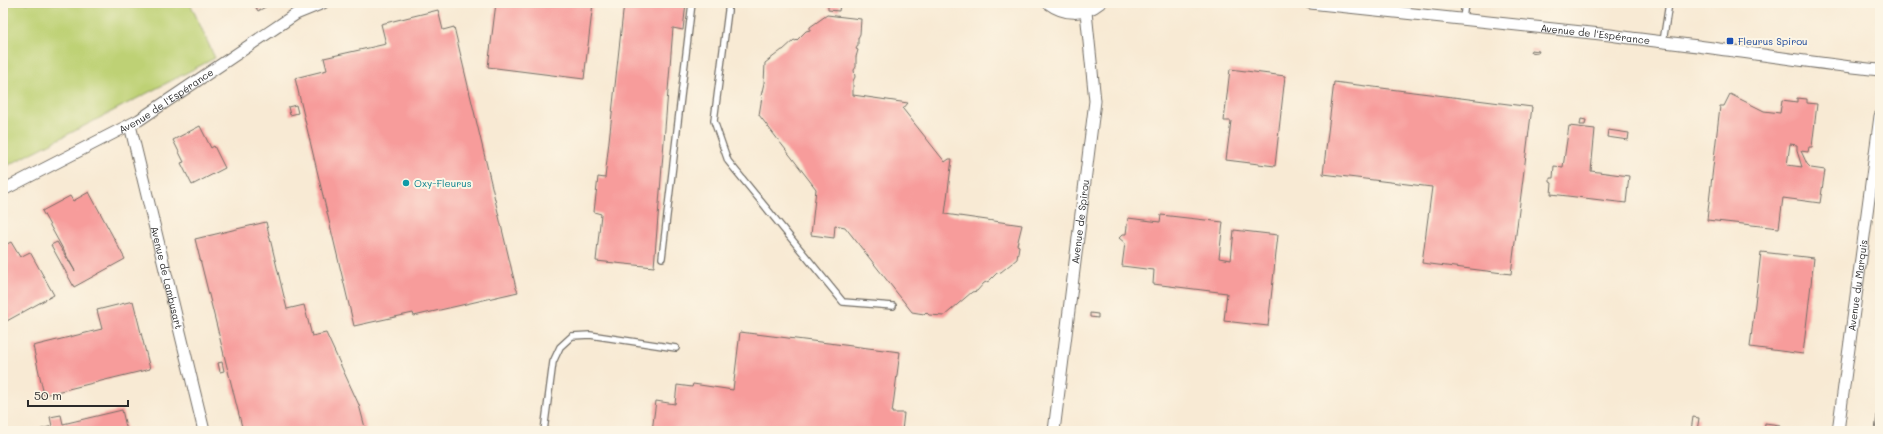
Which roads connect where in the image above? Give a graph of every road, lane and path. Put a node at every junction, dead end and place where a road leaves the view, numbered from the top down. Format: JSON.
{"nodes":[{"id":1,"x":323,"y":3,"type":"edge"},
{"id":2,"x":692,"y":3,"type":"edge"},
{"id":3,"x":729,"y":3,"type":"edge"},
{"id":4,"x":1048,"y":3,"type":"edge"},
{"id":5,"x":1100,"y":3,"type":"edge"},
{"id":6,"x":1310,"y":3,"type":"edge"},
{"id":7,"x":1465,"y":3,"type":"edge"},
{"id":8,"x":1669,"y":3,"type":"edge"},
{"id":9,"x":1086,"y":12,"type":"junction"},
{"id":10,"x":1463,"y":19,"type":"junction"},
{"id":11,"x":1663,"y":43,"type":"junction"},
{"id":12,"x":1880,"y":70,"type":"edge"},
{"id":13,"x":1880,"y":116,"type":"edge"},
{"id":14,"x":130,"y":124,"type":"junction"},
{"id":15,"x":3,"y":190,"type":"edge"},
{"id":16,"x":662,"y":258,"type":"dead end"},
{"id":17,"x":893,"y":306,"type":"dead end"},
{"id":18,"x":676,"y":348,"type":"dead end"},
{"id":19,"x":204,"y":431,"type":"edge"},
{"id":20,"x":544,"y":431,"type":"edge"},
{"id":21,"x":1054,"y":431,"type":"edge"},
{"id":22,"x":1838,"y":431,"type":"edge"}],
"edges":[{"from":1,"to":14,"type":"street","name":"Avenue de l'Espérance"},
{"from":2,"to":16,"type":"lane"},
{"from":3,"to":17,"type":"lane"},
{"from":4,"to":9,"type":"street"},
{"from":5,"to":9,"type":"street"},
{"from":6,"to":10,"type":"street","name":"Avenue de l'Espérance"},
{"from":7,"to":10,"type":"lane"},
{"from":8,"to":11,"type":"lane"},
{"from":9,"to":21,"type":"street","name":"Avenue de Spirou"},
{"from":10,"to":11,"type":"street","name":"Avenue de l'Espérance"},
{"from":11,"to":12,"type":"street","name":"Avenue de l'Espérance"},
{"from":13,"to":22,"type":"street","name":"Avenue du Marquis"},
{"from":14,"to":15,"type":"street","name":"Avenue de l'Espérance"},
{"from":14,"to":19,"type":"street","name":"Avenue de Lambusart"},
{"from":18,"to":20,"type":"lane"}]}
